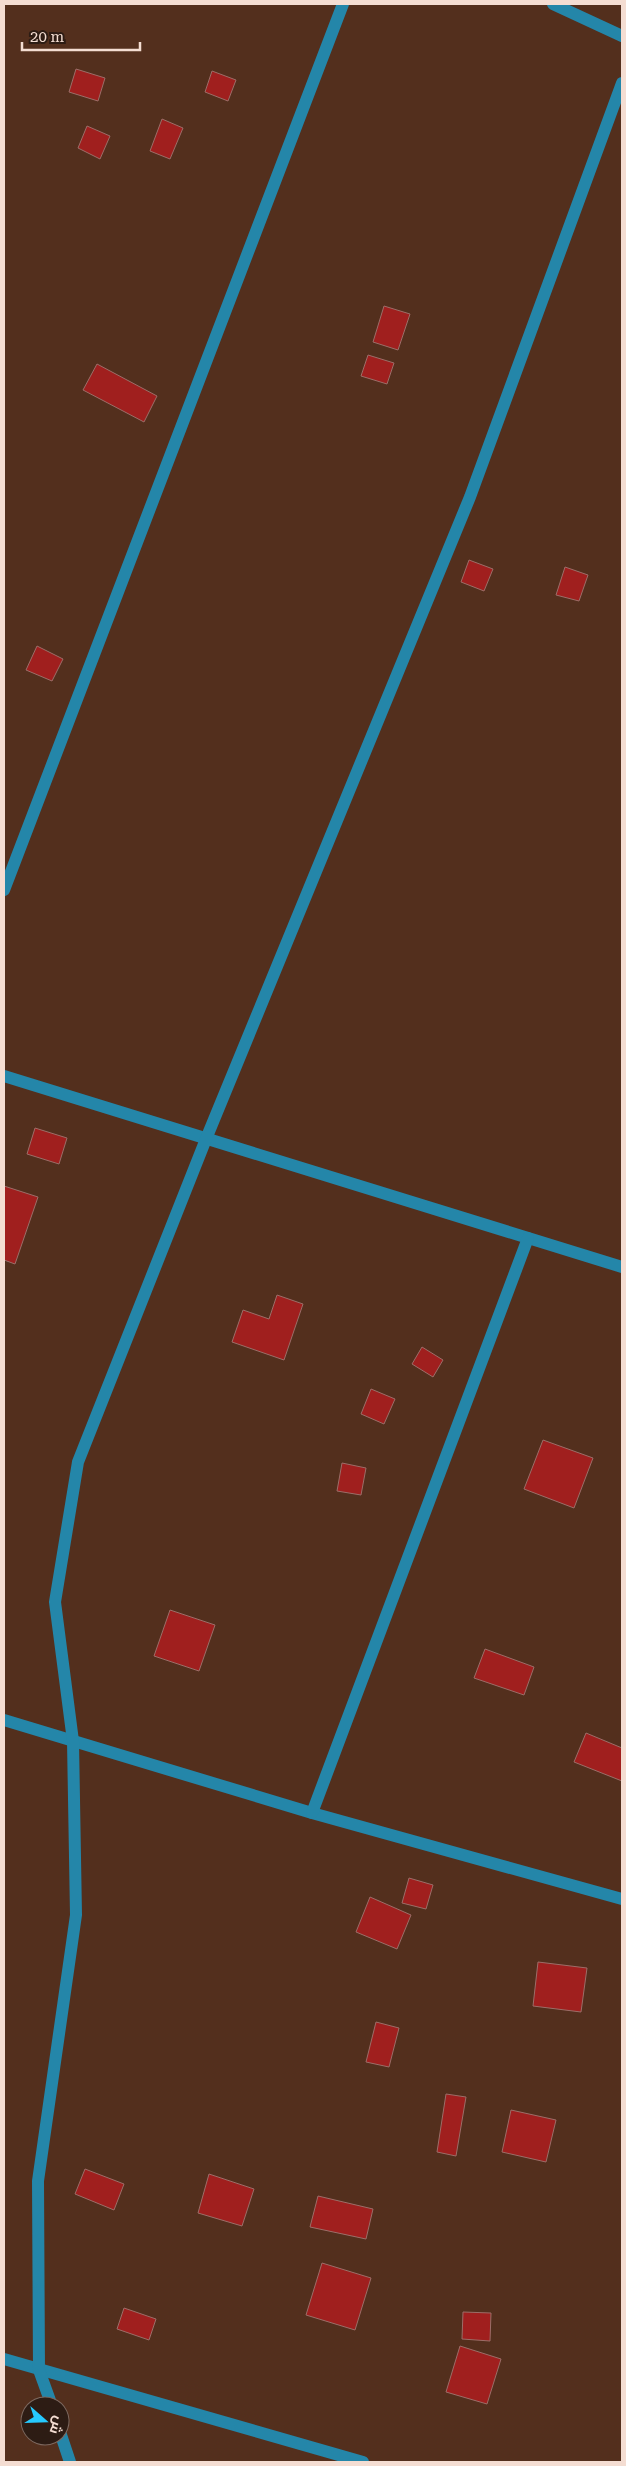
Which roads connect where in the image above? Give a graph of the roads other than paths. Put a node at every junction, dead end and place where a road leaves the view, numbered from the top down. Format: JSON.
{"nodes":[{"id":1,"x":343,"y":4,"type":"edge"},
{"id":2,"x":553,"y":4,"type":"edge"},
{"id":3,"x":622,"y":36,"type":"edge"},
{"id":4,"x":622,"y":84,"type":"edge"},
{"id":5,"x":4,"y":890,"type":"edge"},
{"id":6,"x":4,"y":1076,"type":"edge"},
{"id":7,"x":206,"y":1139,"type":"junction"},
{"id":8,"x":528,"y":1238,"type":"junction"},
{"id":9,"x":622,"y":1267,"type":"edge"},
{"id":10,"x":4,"y":1720,"type":"edge"},
{"id":11,"x":73,"y":1741,"type":"junction"},
{"id":12,"x":312,"y":1813,"type":"junction"},
{"id":13,"x":622,"y":1899,"type":"edge"},
{"id":14,"x":4,"y":2359,"type":"edge"},
{"id":15,"x":40,"y":2370,"type":"junction"},
{"id":16,"x":49,"y":2396,"type":"edge"},
{"id":17,"x":65,"y":2446,"type":"edge"},
{"id":18,"x":70,"y":2462,"type":"edge"},
{"id":19,"x":363,"y":2462,"type":"edge"}],
"edges":[{"from":1,"to":5,"type":"street"},
{"from":2,"to":3,"type":"street"},
{"from":4,"to":7,"type":"street"},
{"from":6,"to":7,"type":"street"},
{"from":7,"to":8,"type":"street"},
{"from":7,"to":11,"type":"street"},
{"from":8,"to":9,"type":"street"},
{"from":8,"to":12,"type":"street"},
{"from":10,"to":11,"type":"street"},
{"from":11,"to":12,"type":"street"},
{"from":11,"to":15,"type":"street"},
{"from":12,"to":13,"type":"street"},
{"from":14,"to":15,"type":"street"},
{"from":15,"to":16,"type":"street"},
{"from":15,"to":19,"type":"street"},
{"from":17,"to":18,"type":"street"}]}
